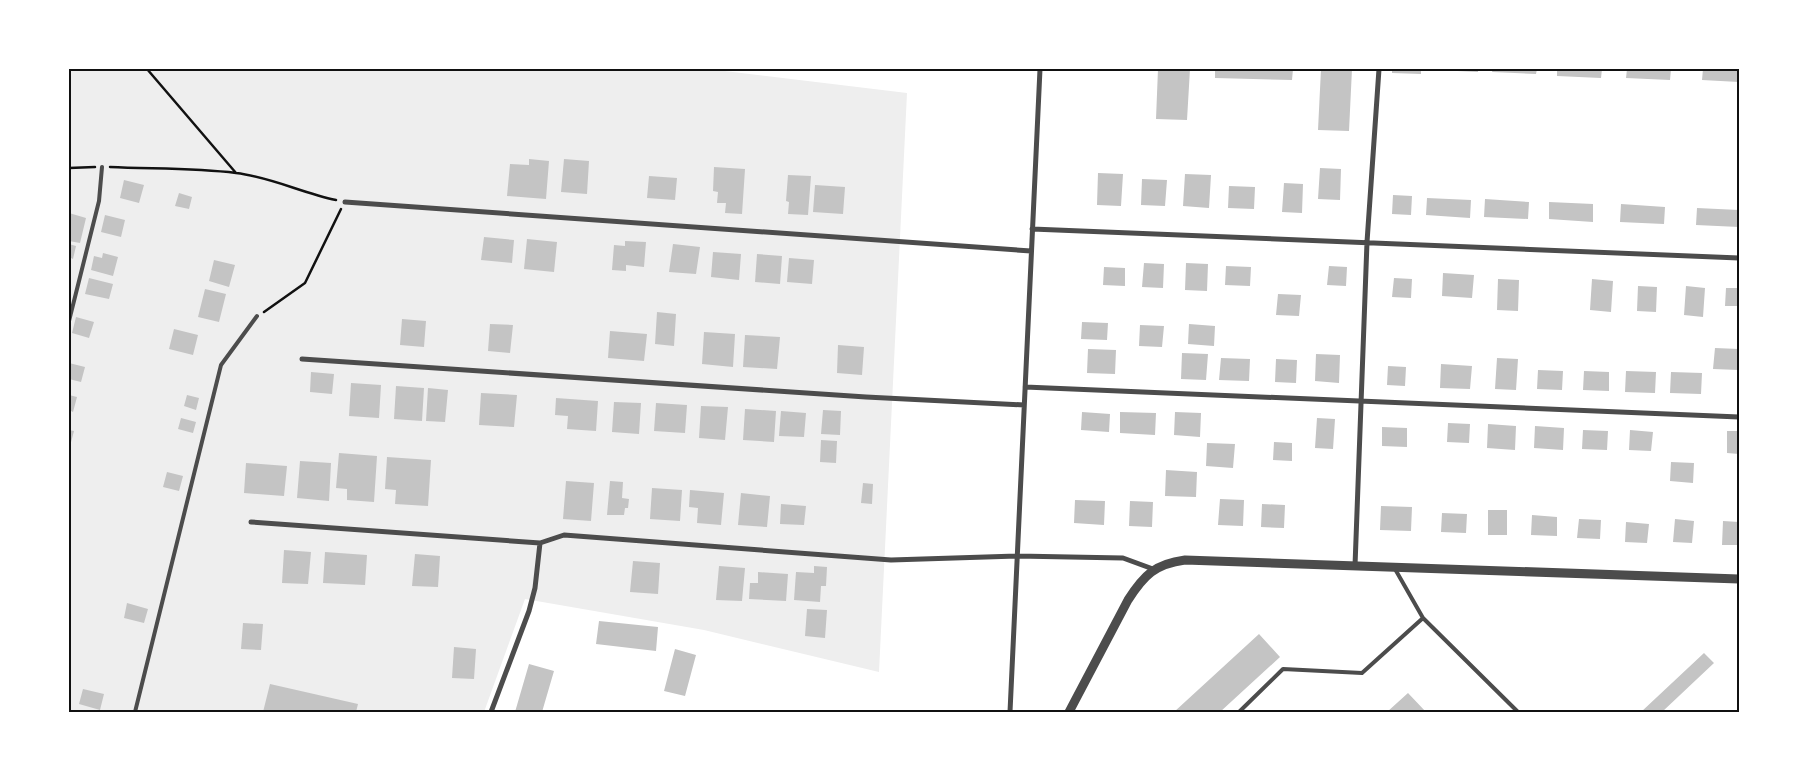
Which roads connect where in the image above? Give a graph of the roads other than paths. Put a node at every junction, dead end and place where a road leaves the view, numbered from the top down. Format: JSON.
{"nodes":[{"id":1,"x":1040,"y":69,"type":"edge"},
{"id":2,"x":1379,"y":69,"type":"edge"},
{"id":3,"x":102,"y":167,"type":"road end"},
{"id":4,"x":345,"y":202,"type":"road end"},
{"id":5,"x":1032,"y":229,"type":"junction"},
{"id":6,"x":1367,"y":242,"type":"junction"},
{"id":7,"x":1031,"y":251,"type":"junction"},
{"id":8,"x":1739,"y":258,"type":"edge"},
{"id":9,"x":257,"y":316,"type":"road end"},
{"id":10,"x":69,"y":321,"type":"edge"},
{"id":11,"x":302,"y":359,"type":"dead end"},
{"id":12,"x":1025,"y":387,"type":"junction"},
{"id":13,"x":1359,"y":400,"type":"junction"},
{"id":14,"x":1024,"y":405,"type":"junction"},
{"id":15,"x":1739,"y":417,"type":"edge"},
{"id":16,"x":251,"y":522,"type":"dead end"},
{"id":17,"x":540,"y":543,"type":"junction"},
{"id":18,"x":1017,"y":556,"type":"junction"},
{"id":19,"x":1355,"y":566,"type":"junction"},
{"id":20,"x":1395,"y":568,"type":"junction"},
{"id":21,"x":1153,"y":569,"type":"junction"},
{"id":22,"x":1739,"y":579,"type":"edge"},
{"id":23,"x":1423,"y":618,"type":"junction"},
{"id":24,"x":135,"y":712,"type":"edge"},
{"id":25,"x":490,"y":712,"type":"edge"},
{"id":26,"x":1010,"y":712,"type":"edge"},
{"id":27,"x":1069,"y":712,"type":"edge"},
{"id":28,"x":1239,"y":712,"type":"edge"},
{"id":29,"x":1518,"y":712,"type":"edge"}],
"edges":[{"from":1,"to":5,"type":"street"},
{"from":2,"to":6,"type":"street"},
{"from":3,"to":10,"type":"lane"},
{"from":4,"to":7,"type":"street"},
{"from":5,"to":6,"type":"street"},
{"from":5,"to":7,"type":"street"},
{"from":6,"to":8,"type":"street"},
{"from":6,"to":13,"type":"street"},
{"from":7,"to":12,"type":"street"},
{"from":9,"to":24,"type":"lane"},
{"from":11,"to":14,"type":"street"},
{"from":12,"to":13,"type":"street"},
{"from":12,"to":14,"type":"street"},
{"from":13,"to":15,"type":"street"},
{"from":13,"to":19,"type":"street"},
{"from":14,"to":18,"type":"street"},
{"from":16,"to":17,"type":"street"},
{"from":17,"to":18,"type":"street"},
{"from":17,"to":25,"type":"street"},
{"from":18,"to":21,"type":"street"},
{"from":18,"to":26,"type":"street"},
{"from":19,"to":20,"type":"street"},
{"from":19,"to":21,"type":"street"},
{"from":20,"to":22,"type":"street"},
{"from":20,"to":23,"type":"lane"},
{"from":21,"to":27,"type":"street"},
{"from":23,"to":28,"type":"lane"},
{"from":23,"to":29,"type":"lane"}]}
